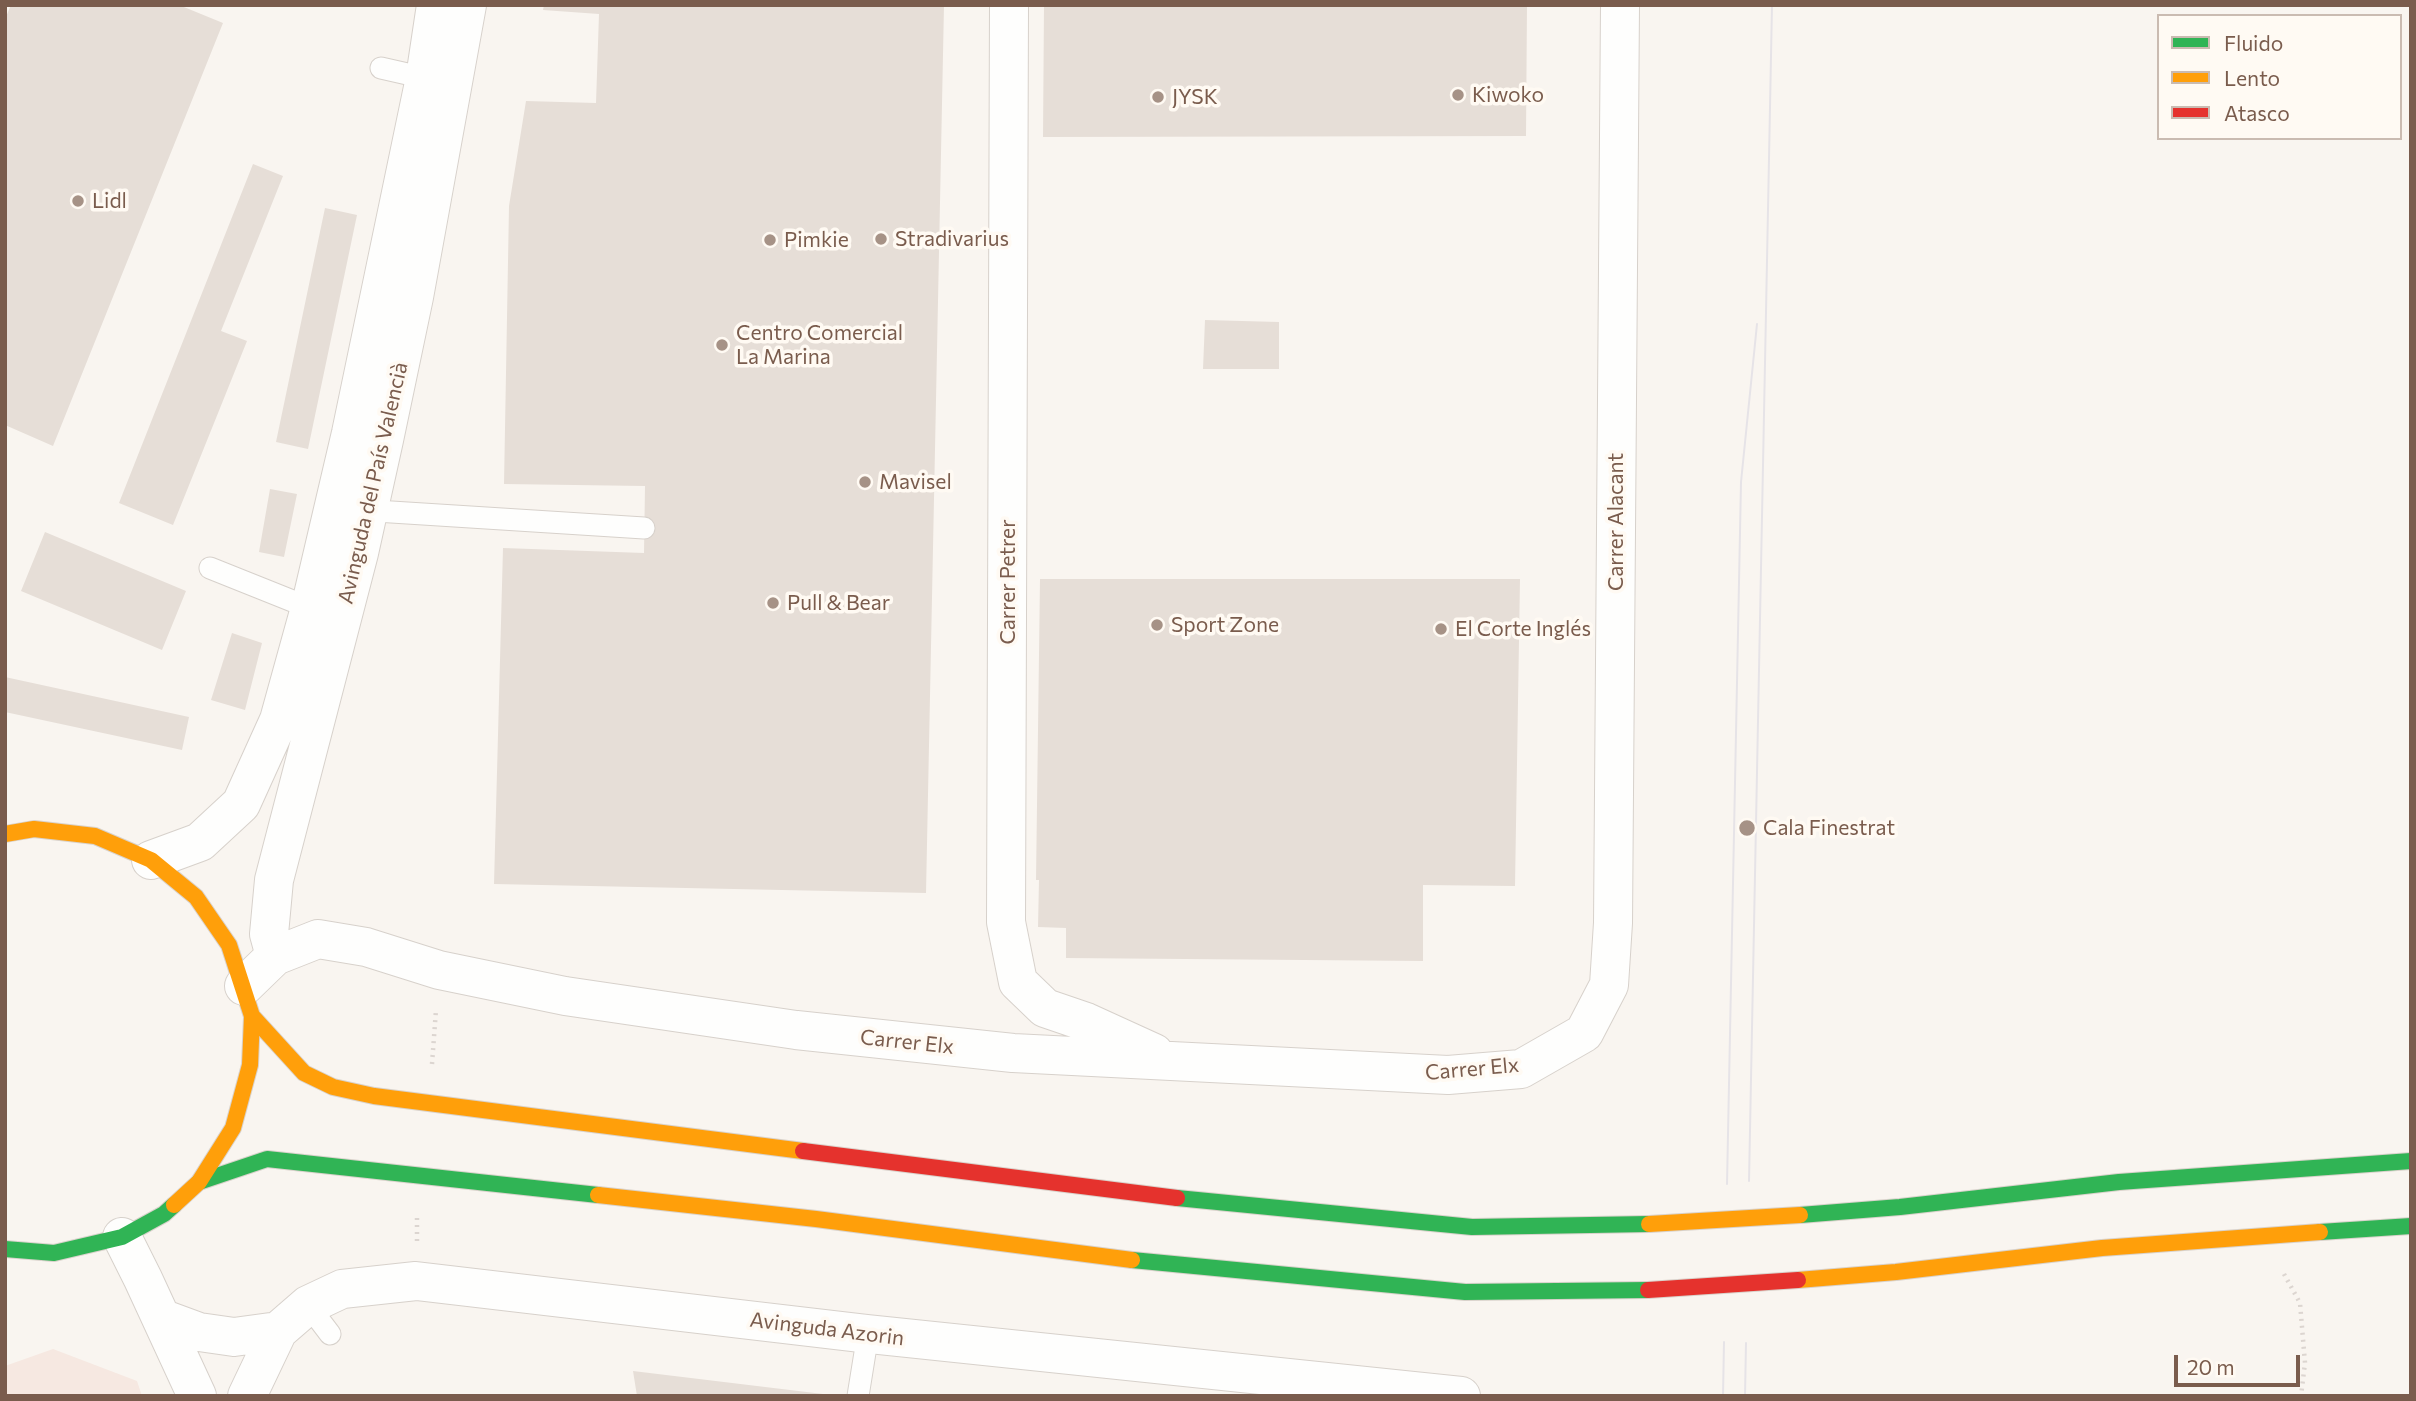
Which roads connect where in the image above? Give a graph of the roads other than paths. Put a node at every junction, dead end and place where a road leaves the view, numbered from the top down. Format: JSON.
{"nodes":[{"id":1,"x":436,"y":5,"type":"edge"},
{"id":2,"x":467,"y":5,"type":"edge"},
{"id":3,"x":1009,"y":5,"type":"edge"},
{"id":4,"x":1620,"y":5,"type":"edge"},
{"id":5,"x":381,"y":68,"type":"dead end"},
{"id":6,"x":425,"y":78,"type":"junction"},
{"id":7,"x":351,"y":509,"type":"junction"},
{"id":8,"x":644,"y":528,"type":"dead end"},
{"id":9,"x":210,"y":568,"type":"dead end"},
{"id":10,"x":310,"y":608,"type":"junction"},
{"id":11,"x":5,"y":834,"type":"edge"},
{"id":12,"x":151,"y":860,"type":"junction"},
{"id":13,"x":275,"y":956,"type":"junction"},
{"id":14,"x":248,"y":1001,"type":"junction"},
{"id":15,"x":1584,"y":1033,"type":"joint"},
{"id":16,"x":1172,"y":1061,"type":"junction"},
{"id":17,"x":2411,"y":1161,"type":"edge"},
{"id":18,"x":199,"y":1182,"type":"junction"},
{"id":19,"x":2411,"y":1226,"type":"edge"},
{"id":20,"x":122,"y":1237,"type":"junction"},
{"id":21,"x":5,"y":1249,"type":"edge"},
{"id":22,"x":161,"y":1318,"type":"junction"},
{"id":23,"x":278,"y":1331,"type":"junction"},
{"id":24,"x":868,"y":1334,"type":"junction"},
{"id":25,"x":197,"y":1396,"type":"edge"},
{"id":26,"x":247,"y":1396,"type":"edge"},
{"id":27,"x":858,"y":1396,"type":"edge"},
{"id":28,"x":1461,"y":1396,"type":"edge"}],
"edges":[{"from":1,"to":6,"type":"street","name":"Avinguda del País Valencià"},
{"from":2,"to":7,"type":"street","name":"Avinguda del País Valencià"},
{"from":3,"to":16,"type":"street","name":"Carrer Petrer"},
{"from":4,"to":15,"type":"street","name":"Carrer Alacant"},
{"from":5,"to":6,"type":"lane"},
{"from":6,"to":7,"type":"street","name":"Avinguda del País Valencià"},
{"from":7,"to":8,"type":"lane"},
{"from":7,"to":10,"type":"street","name":"Avinguda del País Valencià"},
{"from":7,"to":13,"type":"street","name":"Avinguda del País Valencià"},
{"from":9,"to":10,"type":"lane"},
{"from":10,"to":12,"type":"street","name":"Avinguda del País Valencià"},
{"from":11,"to":12,"type":"main road"},
{"from":12,"to":14,"type":"main road"},
{"from":13,"to":14,"type":"street","name":"Carrer Elx"},
{"from":13,"to":16,"type":"street","name":"Carrer Elx"},
{"from":14,"to":17,"type":"main road","bridge":true},
{"from":14,"to":18,"type":"main road"},
{"from":15,"to":16,"type":"street","name":"Carrer Elx"},
{"from":18,"to":19,"type":"main road","bridge":true},
{"from":18,"to":20,"type":"main road"},
{"from":20,"to":21,"type":"main road"},
{"from":20,"to":22,"type":"street"},
{"from":22,"to":23,"type":"street"},
{"from":22,"to":25,"type":"street"},
{"from":23,"to":24,"type":"street","name":"Avinguda Azorin"},
{"from":23,"to":26,"type":"street","name":"Avinguda Azorin"},
{"from":24,"to":27,"type":"lane"},
{"from":24,"to":28,"type":"street","name":"Avinguda Azorin"}]}
